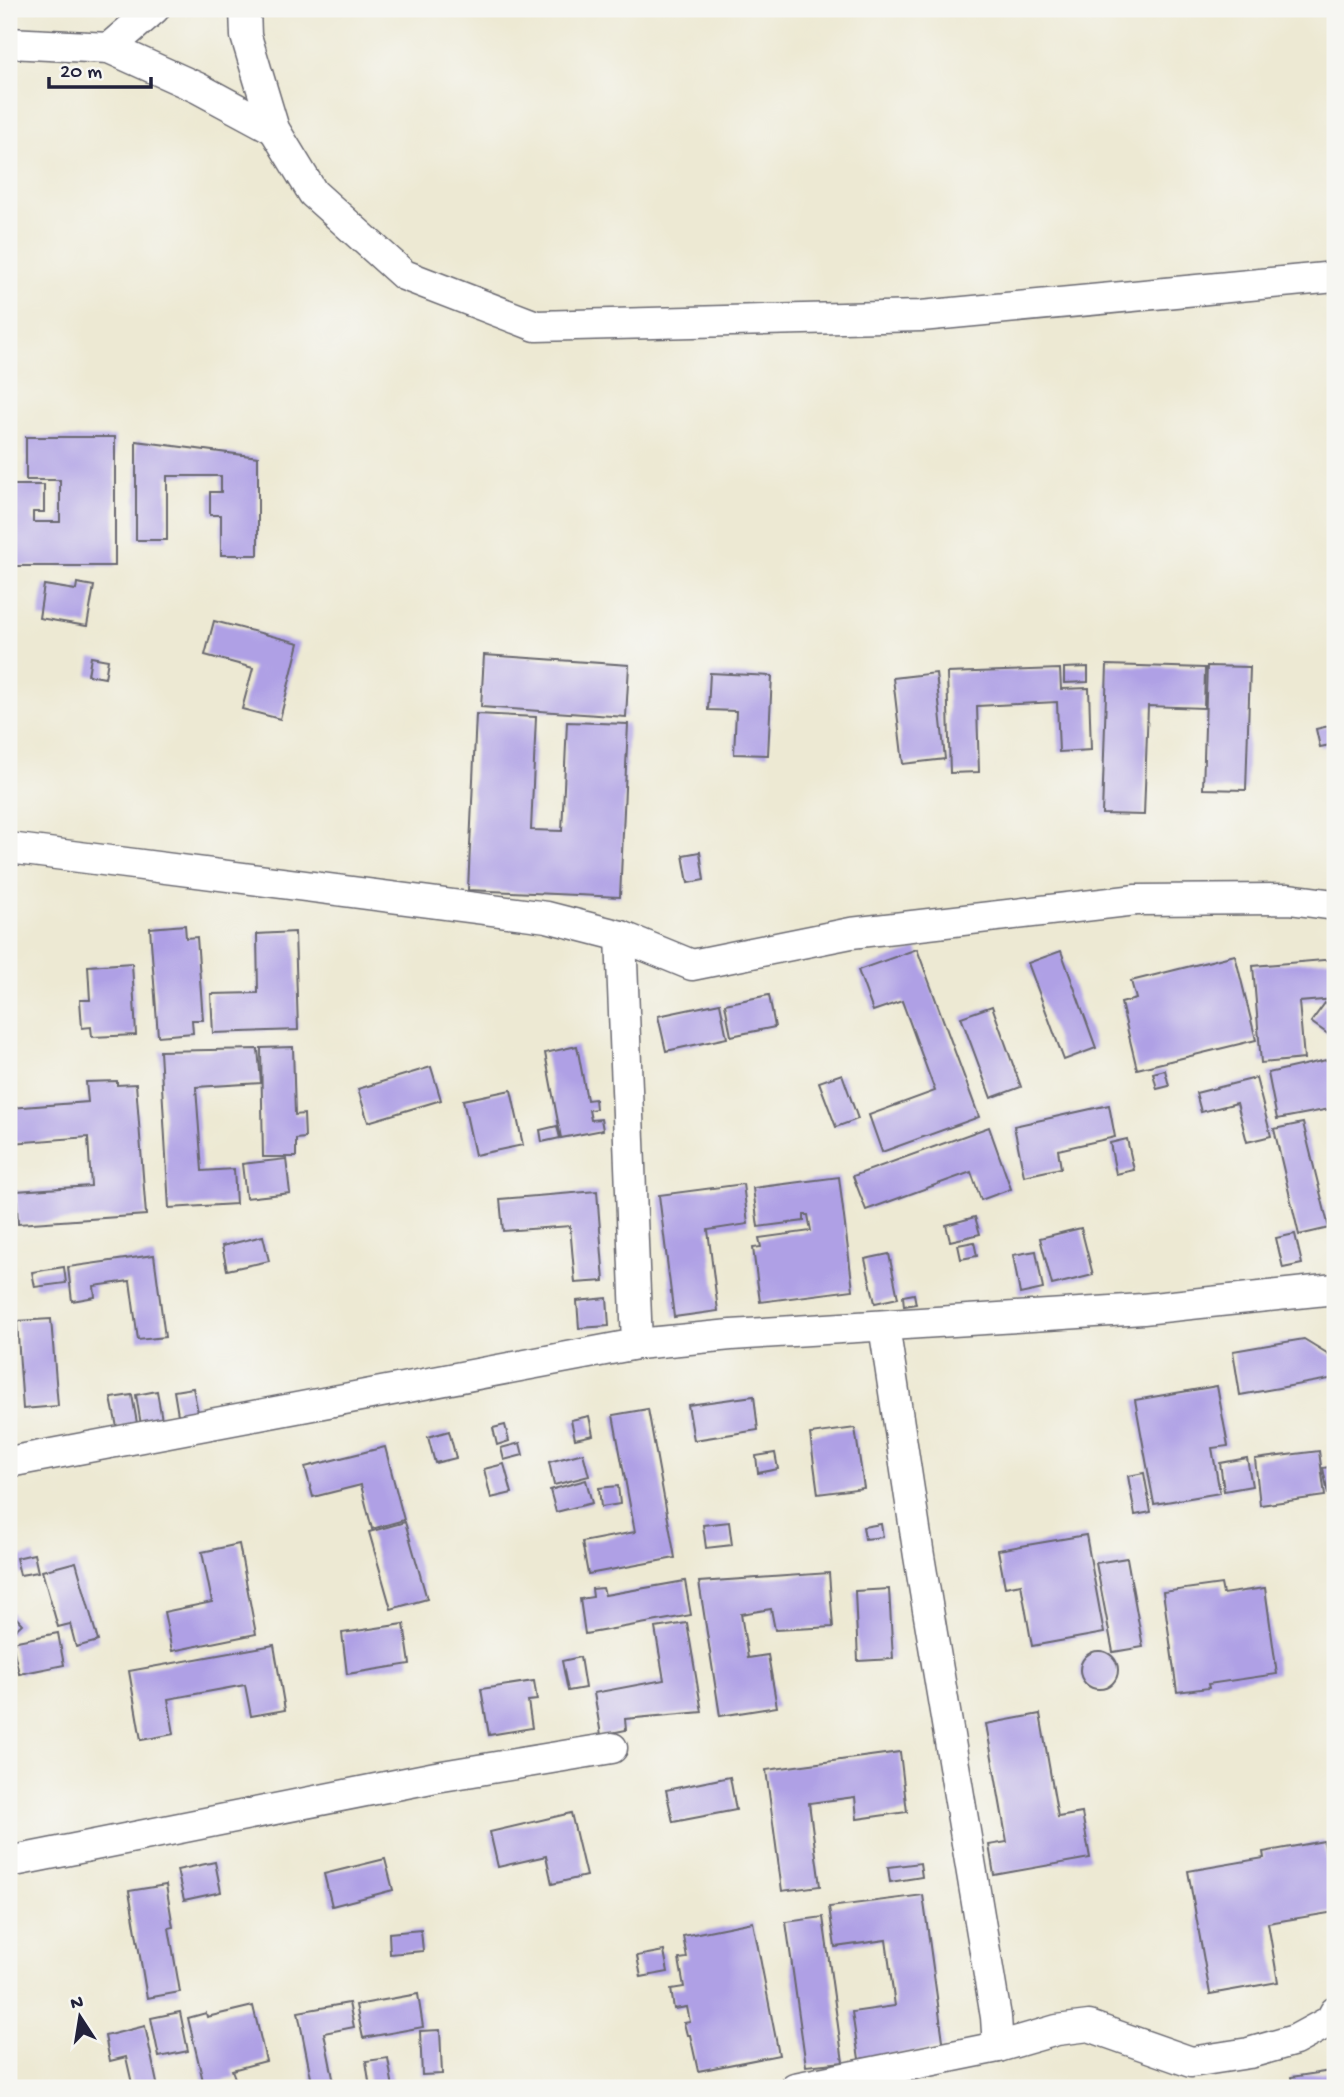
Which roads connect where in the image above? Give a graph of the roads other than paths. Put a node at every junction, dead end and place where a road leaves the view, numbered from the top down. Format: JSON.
{"nodes":[{"id":1,"x":154,"y":9,"type":"edge"},
{"id":2,"x":245,"y":9,"type":"edge"},
{"id":3,"x":9,"y":43,"type":"edge"},
{"id":4,"x":109,"y":48,"type":"junction"},
{"id":5,"x":274,"y":129,"type":"junction"},
{"id":6,"x":1335,"y":277,"type":"edge"},
{"id":7,"x":9,"y":848,"type":"edge"},
{"id":8,"x":1335,"y":905,"type":"edge"},
{"id":9,"x":621,"y":936,"type":"junction"},
{"id":10,"x":1335,"y":1289,"type":"edge"},
{"id":11,"x":884,"y":1326,"type":"junction"},
{"id":12,"x":637,"y":1344,"type":"junction"},
{"id":13,"x":9,"y":1462,"type":"edge"},
{"id":14,"x":612,"y":1748,"type":"dead end"},
{"id":15,"x":9,"y":1862,"type":"edge"},
{"id":16,"x":1335,"y":2012,"type":"edge"},
{"id":17,"x":998,"y":2048,"type":"junction"},
{"id":18,"x":795,"y":2088,"type":"edge"}],
"edges":[{"from":1,"to":4,"type":"street"},
{"from":2,"to":5,"type":"street"},
{"from":3,"to":4,"type":"street"},
{"from":4,"to":5,"type":"street"},
{"from":5,"to":6,"type":"street"},
{"from":7,"to":9,"type":"street"},
{"from":8,"to":9,"type":"street"},
{"from":9,"to":12,"type":"street"},
{"from":10,"to":11,"type":"street"},
{"from":11,"to":12,"type":"street"},
{"from":11,"to":17,"type":"street"},
{"from":12,"to":13,"type":"street"},
{"from":14,"to":15,"type":"street"},
{"from":16,"to":17,"type":"street"},
{"from":17,"to":18,"type":"street"}]}
